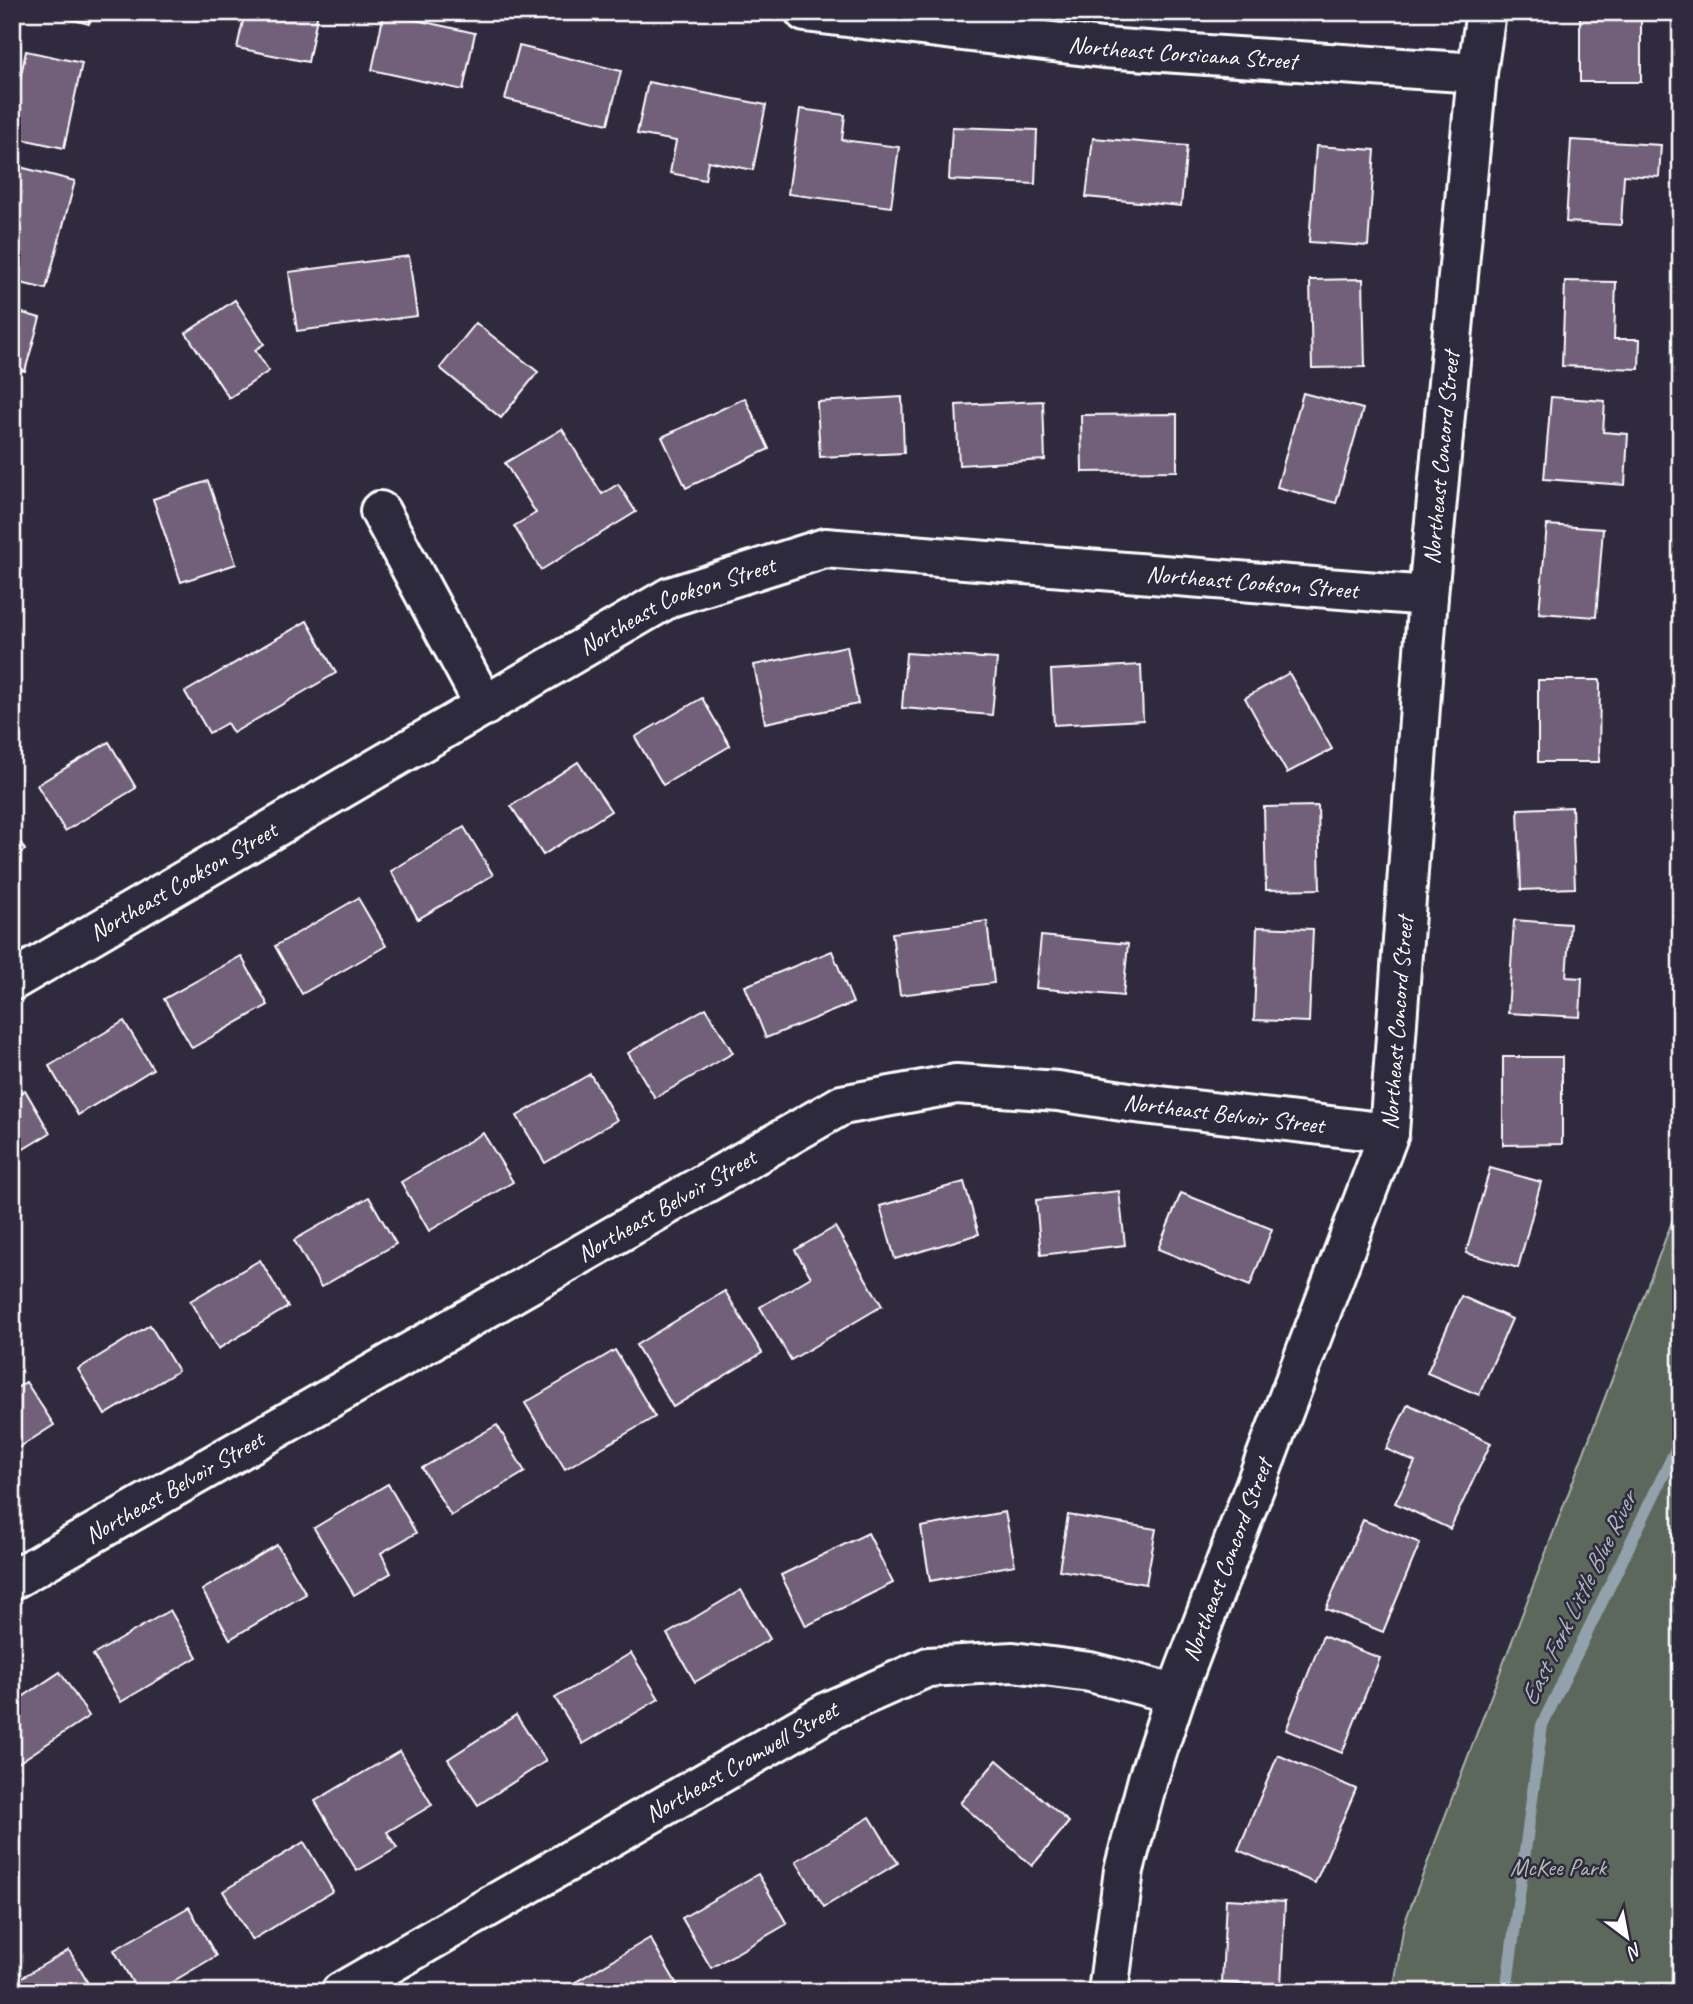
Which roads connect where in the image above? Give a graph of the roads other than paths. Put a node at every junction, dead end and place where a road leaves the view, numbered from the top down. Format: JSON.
{"nodes":[{"id":1,"x":805,"y":12,"type":"edge"},
{"id":2,"x":1486,"y":12,"type":"edge"},
{"id":3,"x":1477,"y":73,"type":"junction"},
{"id":4,"x":380,"y":511,"type":"dead end"},
{"id":5,"x":1428,"y":596,"type":"junction"},
{"id":6,"x":485,"y":706,"type":"junction"},
{"id":7,"x":12,"y":981,"type":"edge"},
{"id":8,"x":1389,"y":1133,"type":"junction"},
{"id":9,"x":12,"y":1580,"type":"edge"},
{"id":10,"x":1176,"y":1694,"type":"junction"},
{"id":11,"x":341,"y":1992,"type":"edge"},
{"id":12,"x":1108,"y":1992,"type":"edge"}],
"edges":[{"from":1,"to":3,"type":"street","name":"Northeast Corsicana Street"},
{"from":2,"to":3,"type":"street","name":"Northeast Concord Street"},
{"from":3,"to":5,"type":"street","name":"Northeast Concord Street"},
{"from":4,"to":6,"type":"street"},
{"from":5,"to":6,"type":"street","name":"Northeast Cookson Street"},
{"from":5,"to":8,"type":"street","name":"Northeast Concord Street"},
{"from":6,"to":7,"type":"street","name":"Northeast Cookson Street"},
{"from":8,"to":9,"type":"street","name":"Northeast Belvoir Street"},
{"from":8,"to":10,"type":"street","name":"Northeast Concord Street"},
{"from":10,"to":11,"type":"street","name":"Northeast Cromwell Street"},
{"from":10,"to":12,"type":"street","name":"Northeast Concord Street"}]}
